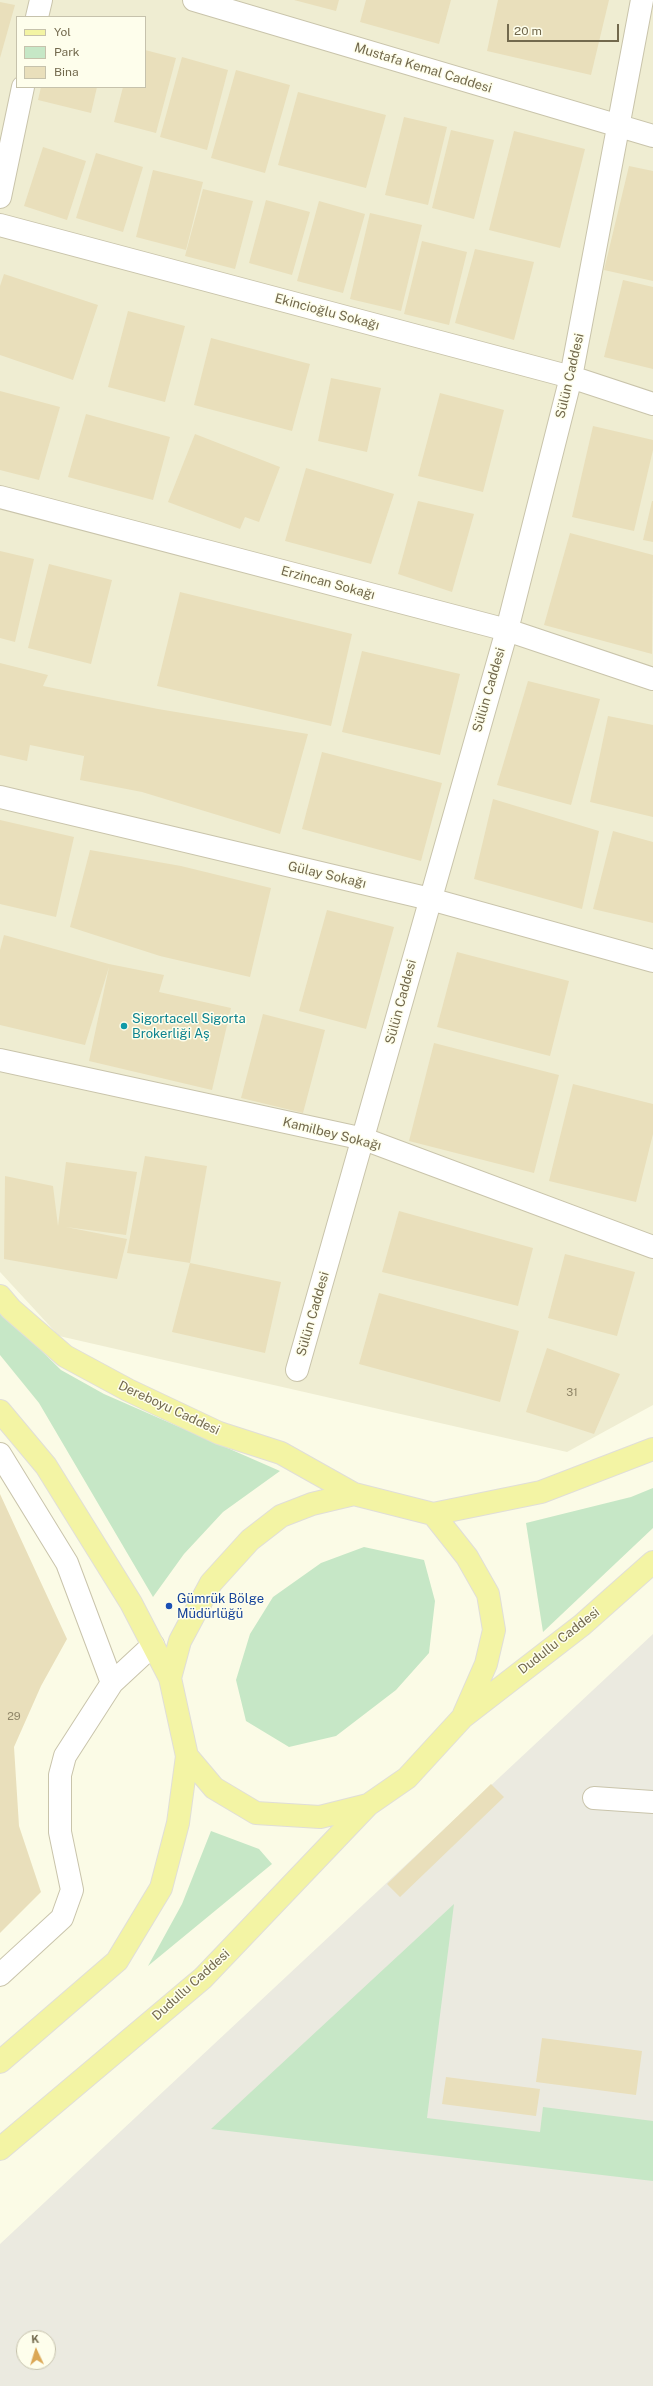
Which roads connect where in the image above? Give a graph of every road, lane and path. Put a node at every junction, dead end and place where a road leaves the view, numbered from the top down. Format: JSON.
{"nodes":[{"id":1,"x":41,"y":0,"type":"edge"},
{"id":2,"x":194,"y":0,"type":"edge"},
{"id":3,"x":642,"y":0,"type":"edge"},
{"id":4,"x":37,"y":16,"type":"edge"},
{"id":5,"x":23,"y":88,"type":"edge"},
{"id":6,"x":619,"y":126,"type":"junction"},
{"id":7,"x":653,"y":136,"type":"edge"},
{"id":8,"x":0,"y":197,"type":"edge"},
{"id":9,"x":0,"y":225,"type":"edge"},
{"id":10,"x":571,"y":377,"type":"junction"},
{"id":11,"x":653,"y":404,"type":"edge"},
{"id":12,"x":0,"y":497,"type":"edge"},
{"id":13,"x":507,"y":630,"type":"junction"},
{"id":14,"x":653,"y":679,"type":"edge"},
{"id":15,"x":0,"y":797,"type":"edge"},
{"id":16,"x":430,"y":899,"type":"junction"},
{"id":17,"x":653,"y":961,"type":"edge"},
{"id":18,"x":0,"y":1060,"type":"edge"},
{"id":19,"x":364,"y":1139,"type":"junction"},
{"id":20,"x":653,"y":1247,"type":"edge"},
{"id":21,"x":0,"y":1296,"type":"edge"},
{"id":22,"x":297,"y":1370,"type":"dead end"},
{"id":23,"x":0,"y":1411,"type":"edge"},
{"id":24,"x":653,"y":1449,"type":"edge"},
{"id":25,"x":0,"y":1454,"type":"edge"},
{"id":26,"x":354,"y":1494,"type":"junction"},
{"id":27,"x":433,"y":1514,"type":"junction"},
{"id":28,"x":653,"y":1562,"type":"edge"},
{"id":29,"x":153,"y":1645,"type":"junction"},
{"id":30,"x":170,"y":1678,"type":"junction"},
{"id":31,"x":112,"y":1682,"type":"junction"},
{"id":32,"x":463,"y":1717,"type":"junction"},
{"id":33,"x":187,"y":1756,"type":"junction"},
{"id":34,"x":594,"y":1798,"type":"dead end"},
{"id":35,"x":653,"y":1802,"type":"edge"},
{"id":36,"x":368,"y":1806,"type":"junction"},
{"id":37,"x":0,"y":1976,"type":"edge"},
{"id":38,"x":0,"y":2062,"type":"edge"},
{"id":39,"x":0,"y":2149,"type":"edge"}],
"edges":[{"from":1,"to":4,"type":"street"},
{"from":2,"to":6,"type":"street","name":"Mustafa Kemal Caddesi"},
{"from":3,"to":6,"type":"street","name":"Sülün Caddesi"},
{"from":5,"to":8,"type":"street"},
{"from":6,"to":7,"type":"street","name":"Mustafa Kemal Caddesi"},
{"from":6,"to":10,"type":"street","name":"Sülün Caddesi"},
{"from":9,"to":10,"type":"street","name":"Ekincioğlu Sokağı"},
{"from":10,"to":11,"type":"street","name":"Ekincioğlu Sokağı"},
{"from":10,"to":13,"type":"street","name":"Sülün Caddesi"},
{"from":12,"to":13,"type":"street","name":"Erzincan Sokağı"},
{"from":13,"to":14,"type":"street","name":"Erzincan Sokağı"},
{"from":13,"to":16,"type":"street","name":"Sülün Caddesi"},
{"from":15,"to":16,"type":"street","name":"Gülay Sokağı"},
{"from":16,"to":17,"type":"street","name":"Gülay Sokağı"},
{"from":16,"to":19,"type":"street","name":"Sülün Caddesi"},
{"from":18,"to":19,"type":"street","name":"Kamilbey Sokağı"},
{"from":19,"to":20,"type":"street","name":"Kamilbey Sokağı"},
{"from":19,"to":22,"type":"street","name":"Sülün Caddesi"},
{"from":21,"to":26,"type":"main road","name":"Dereboyu Caddesi"},
{"from":23,"to":29,"type":"main road"},
{"from":24,"to":27,"type":"main road","name":"Dudullu Caddesi"},
{"from":25,"to":31,"type":"street"},
{"from":26,"to":27,"type":"main road","name":"Dudullu Caddesi"},
{"from":26,"to":30,"type":"main road","name":"Dudullu Caddesi"},
{"from":27,"to":32,"type":"main road","name":"Dudullu Caddesi"},
{"from":28,"to":32,"type":"main road","name":"Dudullu Caddesi"},
{"from":29,"to":30,"type":"main road"},
{"from":29,"to":31,"type":"street"},
{"from":30,"to":33,"type":"main road","name":"Dudullu Caddesi"},
{"from":31,"to":37,"type":"street"},
{"from":32,"to":36,"type":"main road","name":"Dudullu Caddesi"},
{"from":33,"to":36,"type":"main road","name":"Dudullu Caddesi"},
{"from":33,"to":38,"type":"main road","name":"Dudullu Caddesi"},
{"from":34,"to":35,"type":"street"},
{"from":36,"to":39,"type":"main road","name":"Dudullu Caddesi"}]}
